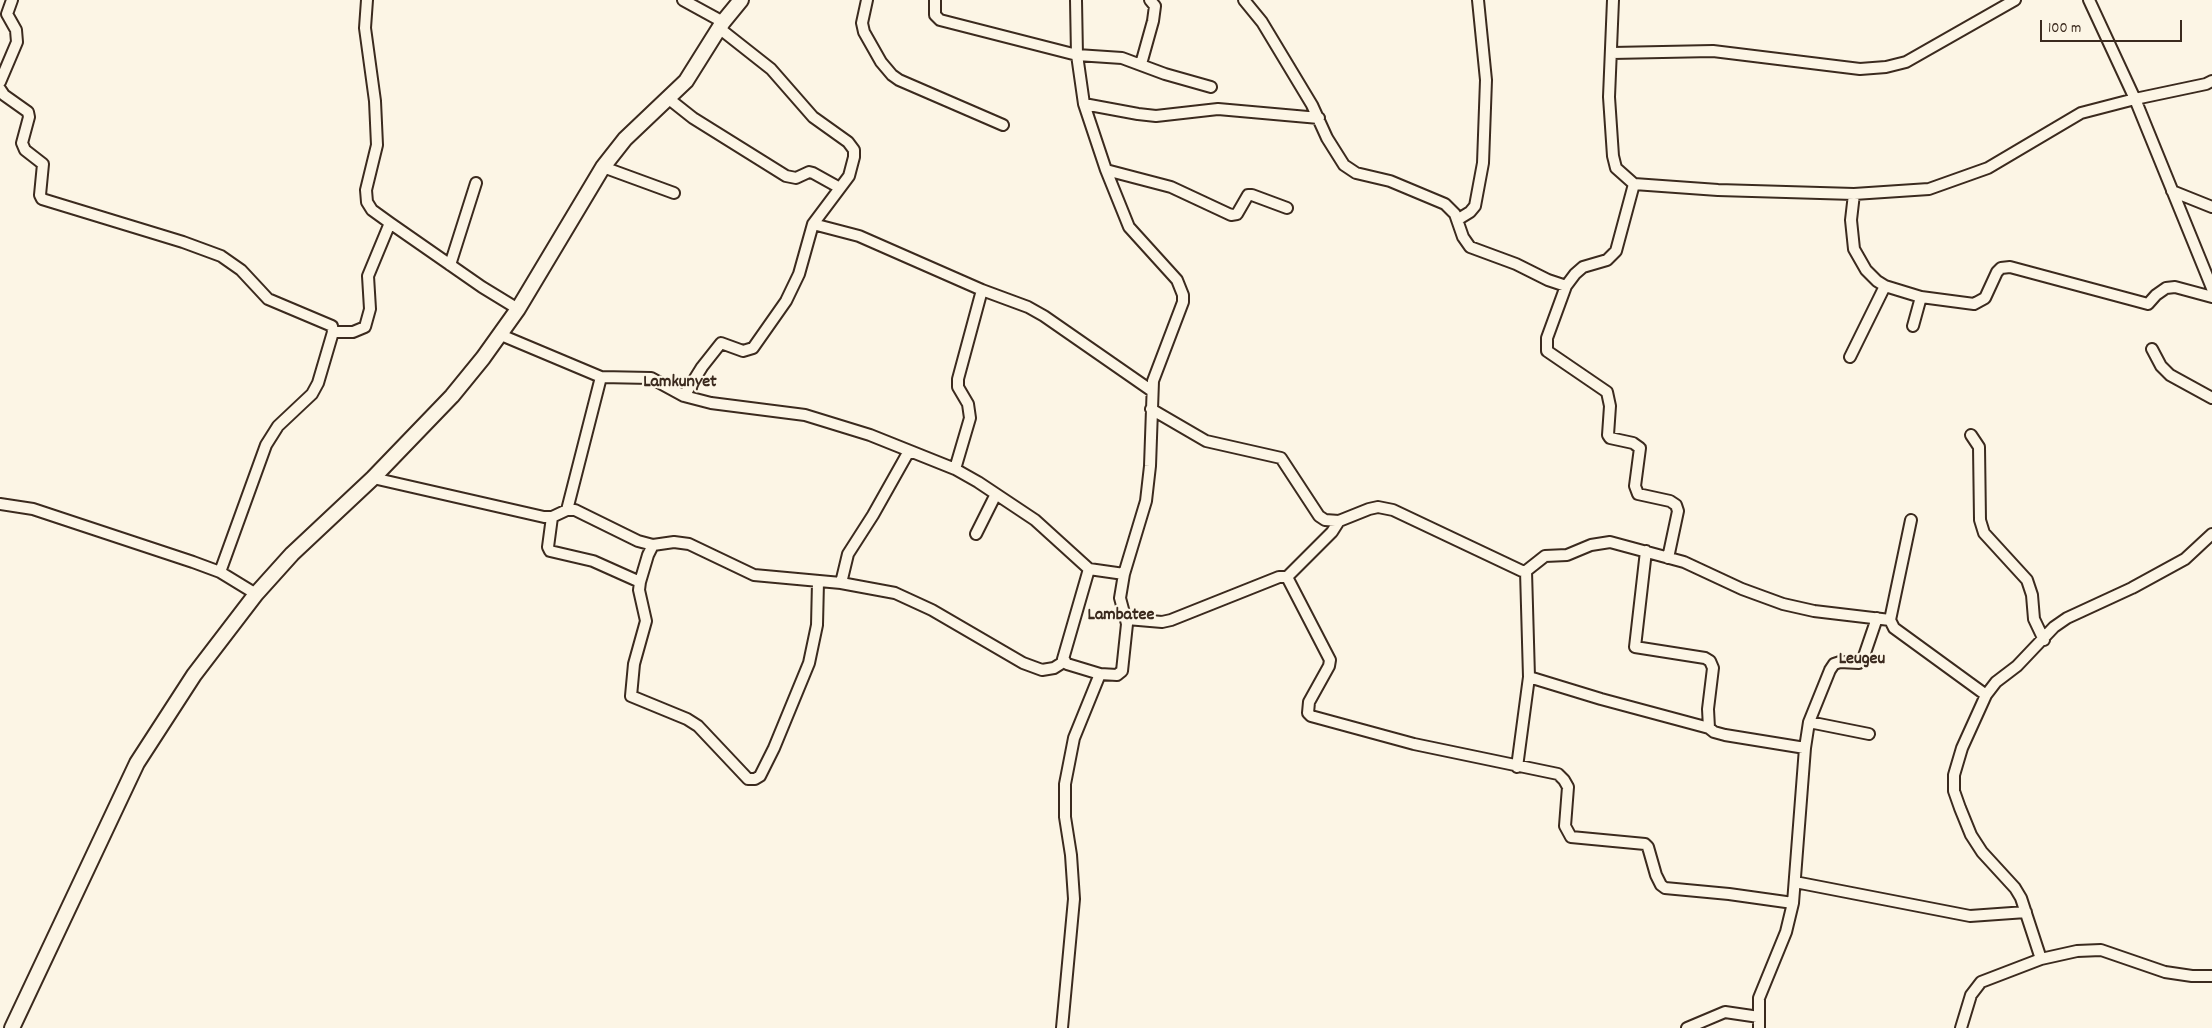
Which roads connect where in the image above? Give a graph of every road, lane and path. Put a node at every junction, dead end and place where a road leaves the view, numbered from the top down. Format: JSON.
{"nodes":[{"id":1,"x":12,"y":0,"type":"edge"},
{"id":2,"x":367,"y":0,"type":"edge"},
{"id":3,"x":683,"y":0,"type":"edge"},
{"id":4,"x":741,"y":0,"type":"edge"},
{"id":5,"x":867,"y":0,"type":"edge"},
{"id":6,"x":935,"y":0,"type":"edge"},
{"id":7,"x":1076,"y":0,"type":"edge"},
{"id":8,"x":1150,"y":0,"type":"edge"},
{"id":9,"x":1244,"y":0,"type":"edge"},
{"id":10,"x":1478,"y":0,"type":"edge"},
{"id":11,"x":1613,"y":0,"type":"edge"},
{"id":12,"x":2015,"y":0,"type":"edge"},
{"id":13,"x":2089,"y":0,"type":"edge"},
{"id":14,"x":721,"y":25,"type":"junction"},
{"id":15,"x":1612,"y":53,"type":"junction"},
{"id":16,"x":1077,"y":55,"type":"junction"},
{"id":17,"x":1140,"y":64,"type":"junction"},
{"id":18,"x":2212,"y":81,"type":"edge"},
{"id":19,"x":0,"y":82,"type":"edge"},
{"id":20,"x":1211,"y":87,"type":"dead end"},
{"id":21,"x":0,"y":89,"type":"edge"},
{"id":22,"x":669,"y":99,"type":"junction"},
{"id":23,"x":2135,"y":99,"type":"junction"},
{"id":24,"x":1084,"y":104,"type":"junction"},
{"id":25,"x":1319,"y":118,"type":"junction"},
{"id":26,"x":1003,"y":125,"type":"dead end"},
{"id":27,"x":603,"y":167,"type":"junction"},
{"id":28,"x":1106,"y":170,"type":"junction"},
{"id":29,"x":476,"y":183,"type":"dead end"},
{"id":30,"x":1634,"y":184,"type":"junction"},
{"id":31,"x":840,"y":188,"type":"junction"},
{"id":32,"x":2172,"y":191,"type":"junction"},
{"id":33,"x":674,"y":193,"type":"dead end"},
{"id":34,"x":1854,"y":194,"type":"junction"},
{"id":35,"x":2212,"y":206,"type":"edge"},
{"id":36,"x":1287,"y":208,"type":"dead end"},
{"id":37,"x":1457,"y":220,"type":"junction"},
{"id":38,"x":390,"y":224,"type":"junction"},
{"id":39,"x":813,"y":224,"type":"junction"},
{"id":40,"x":450,"y":265,"type":"junction"},
{"id":41,"x":1566,"y":286,"type":"junction"},
{"id":42,"x":1885,"y":286,"type":"junction"},
{"id":43,"x":2212,"y":288,"type":"edge"},
{"id":44,"x":982,"y":290,"type":"junction"},
{"id":45,"x":1920,"y":297,"type":"junction"},
{"id":46,"x":2212,"y":297,"type":"edge"},
{"id":47,"x":518,"y":309,"type":"junction"},
{"id":48,"x":1913,"y":326,"type":"dead end"},
{"id":49,"x":333,"y":332,"type":"junction"},
{"id":50,"x":501,"y":335,"type":"junction"},
{"id":51,"x":2152,"y":348,"type":"dead end"},
{"id":52,"x":1850,"y":357,"type":"dead end"},
{"id":53,"x":601,"y":377,"type":"junction"},
{"id":54,"x":1152,"y":391,"type":"junction"},
{"id":55,"x":684,"y":396,"type":"junction"},
{"id":56,"x":2212,"y":398,"type":"edge"},
{"id":57,"x":1151,"y":409,"type":"junction"},
{"id":58,"x":1971,"y":435,"type":"dead end"},
{"id":59,"x":909,"y":451,"type":"junction"},
{"id":60,"x":955,"y":469,"type":"junction"},
{"id":61,"x":373,"y":478,"type":"junction"},
{"id":62,"x":996,"y":494,"type":"junction"},
{"id":63,"x":0,"y":504,"type":"edge"},
{"id":64,"x":568,"y":510,"type":"junction"},
{"id":65,"x":552,"y":517,"type":"junction"},
{"id":66,"x":1911,"y":520,"type":"dead end"},
{"id":67,"x":1339,"y":521,"type":"junction"},
{"id":68,"x":976,"y":534,"type":"dead end"},
{"id":69,"x":2212,"y":534,"type":"edge"},
{"id":70,"x":653,"y":546,"type":"junction"},
{"id":71,"x":1646,"y":551,"type":"junction"},
{"id":72,"x":1668,"y":558,"type":"junction"},
{"id":73,"x":1090,"y":569,"type":"junction"},
{"id":74,"x":1526,"y":571,"type":"junction"},
{"id":75,"x":220,"y":572,"type":"junction"},
{"id":76,"x":1124,"y":574,"type":"junction"},
{"id":77,"x":1287,"y":577,"type":"junction"},
{"id":78,"x":640,"y":582,"type":"junction"},
{"id":79,"x":818,"y":582,"type":"junction"},
{"id":80,"x":841,"y":584,"type":"junction"},
{"id":81,"x":256,"y":594,"type":"junction"},
{"id":82,"x":1877,"y":618,"type":"junction"},
{"id":83,"x":1127,"y":619,"type":"junction"},
{"id":84,"x":1890,"y":620,"type":"junction"},
{"id":85,"x":2044,"y":640,"type":"junction"},
{"id":86,"x":1065,"y":661,"type":"junction"},
{"id":87,"x":1100,"y":674,"type":"junction"},
{"id":88,"x":1529,"y":676,"type":"junction"},
{"id":89,"x":1986,"y":695,"type":"junction"},
{"id":90,"x":1809,"y":722,"type":"junction"},
{"id":91,"x":1709,"y":728,"type":"junction"},
{"id":92,"x":1869,"y":734,"type":"dead end"},
{"id":93,"x":1805,"y":748,"type":"junction"},
{"id":94,"x":1517,"y":767,"type":"junction"},
{"id":95,"x":1795,"y":882,"type":"junction"},
{"id":96,"x":1792,"y":903,"type":"junction"},
{"id":97,"x":2026,"y":912,"type":"junction"},
{"id":98,"x":2040,"y":959,"type":"junction"},
{"id":99,"x":2212,"y":976,"type":"edge"},
{"id":100,"x":1759,"y":1017,"type":"junction"},
{"id":101,"x":12,"y":1028,"type":"edge"},
{"id":102,"x":1062,"y":1028,"type":"edge"},
{"id":103,"x":1686,"y":1028,"type":"edge"},
{"id":104,"x":1760,"y":1028,"type":"edge"},
{"id":105,"x":1961,"y":1028,"type":"edge"}],
"edges":[{"from":1,"to":19,"type":"street"},
{"from":2,"to":38,"type":"street"},
{"from":3,"to":14,"type":"street"},
{"from":4,"to":14,"type":"street"},
{"from":5,"to":26,"type":"street"},
{"from":6,"to":16,"type":"street"},
{"from":7,"to":16,"type":"street"},
{"from":8,"to":17,"type":"street"},
{"from":9,"to":25,"type":"street"},
{"from":10,"to":37,"type":"street"},
{"from":11,"to":15,"type":"street"},
{"from":12,"to":15,"type":"street"},
{"from":13,"to":23,"type":"street"},
{"from":14,"to":22,"type":"street"},
{"from":14,"to":31,"type":"street"},
{"from":15,"to":30,"type":"street"},
{"from":16,"to":17,"type":"street"},
{"from":16,"to":24,"type":"street"},
{"from":17,"to":20,"type":"street"},
{"from":18,"to":23,"type":"street"},
{"from":21,"to":49,"type":"street"},
{"from":22,"to":27,"type":"street"},
{"from":22,"to":31,"type":"street"},
{"from":23,"to":32,"type":"street"},
{"from":23,"to":34,"type":"street"},
{"from":24,"to":25,"type":"street"},
{"from":24,"to":28,"type":"street"},
{"from":25,"to":37,"type":"street"},
{"from":27,"to":33,"type":"street"},
{"from":27,"to":47,"type":"street"},
{"from":28,"to":36,"type":"street"},
{"from":28,"to":54,"type":"street"},
{"from":29,"to":40,"type":"street"},
{"from":30,"to":34,"type":"street"},
{"from":30,"to":41,"type":"street"},
{"from":31,"to":39,"type":"street"},
{"from":32,"to":35,"type":"street"},
{"from":32,"to":43,"type":"street"},
{"from":34,"to":42,"type":"street"},
{"from":37,"to":41,"type":"street"},
{"from":38,"to":40,"type":"street"},
{"from":38,"to":49,"type":"street"},
{"from":39,"to":44,"type":"street"},
{"from":39,"to":55,"type":"street"},
{"from":40,"to":47,"type":"street"},
{"from":41,"to":72,"type":"street"},
{"from":42,"to":45,"type":"street"},
{"from":42,"to":52,"type":"street"},
{"from":44,"to":54,"type":"street"},
{"from":44,"to":60,"type":"street"},
{"from":45,"to":46,"type":"street"},
{"from":45,"to":48,"type":"street"},
{"from":47,"to":50,"type":"street"},
{"from":49,"to":75,"type":"street"},
{"from":50,"to":53,"type":"street"},
{"from":50,"to":61,"type":"street"},
{"from":51,"to":56,"type":"street"},
{"from":53,"to":55,"type":"street"},
{"from":53,"to":64,"type":"street"},
{"from":54,"to":57,"type":"street"},
{"from":55,"to":59,"type":"street"},
{"from":57,"to":67,"type":"street"},
{"from":57,"to":76,"type":"street"},
{"from":58,"to":85,"type":"street"},
{"from":59,"to":60,"type":"street"},
{"from":59,"to":80,"type":"street"},
{"from":60,"to":62,"type":"street"},
{"from":61,"to":65,"type":"street"},
{"from":61,"to":81,"type":"street"},
{"from":62,"to":68,"type":"street"},
{"from":62,"to":73,"type":"street"},
{"from":63,"to":75,"type":"street"},
{"from":64,"to":65,"type":"street"},
{"from":64,"to":70,"type":"street"},
{"from":65,"to":78,"type":"street"},
{"from":66,"to":84,"type":"street"},
{"from":67,"to":74,"type":"street"},
{"from":67,"to":77,"type":"street"},
{"from":69,"to":85,"type":"street"},
{"from":70,"to":78,"type":"street"},
{"from":70,"to":79,"type":"street"},
{"from":71,"to":72,"type":"street"},
{"from":71,"to":74,"type":"street"},
{"from":71,"to":91,"type":"street"},
{"from":72,"to":82,"type":"street"},
{"from":73,"to":76,"type":"street"},
{"from":73,"to":86,"type":"street"},
{"from":74,"to":88,"type":"street"},
{"from":75,"to":81,"type":"street"},
{"from":76,"to":83,"type":"street"},
{"from":77,"to":83,"type":"street"},
{"from":77,"to":94,"type":"street"},
{"from":78,"to":79,"type":"street"},
{"from":79,"to":80,"type":"street"},
{"from":80,"to":86,"type":"street"},
{"from":81,"to":101,"type":"street"},
{"from":82,"to":84,"type":"street"},
{"from":82,"to":90,"type":"street"},
{"from":83,"to":87,"type":"street"},
{"from":84,"to":89,"type":"street"},
{"from":85,"to":89,"type":"street"},
{"from":86,"to":87,"type":"street"},
{"from":87,"to":102,"type":"street"},
{"from":88,"to":91,"type":"street"},
{"from":88,"to":94,"type":"street"},
{"from":89,"to":97,"type":"street"},
{"from":90,"to":92,"type":"street"},
{"from":90,"to":93,"type":"street"},
{"from":91,"to":93,"type":"street"},
{"from":93,"to":95,"type":"street"},
{"from":94,"to":96,"type":"street"},
{"from":95,"to":96,"type":"street"},
{"from":95,"to":97,"type":"street"},
{"from":96,"to":100,"type":"street"},
{"from":97,"to":98,"type":"street"},
{"from":98,"to":99,"type":"street"},
{"from":98,"to":105,"type":"street"},
{"from":100,"to":103,"type":"street"},
{"from":100,"to":104,"type":"street"}]}
